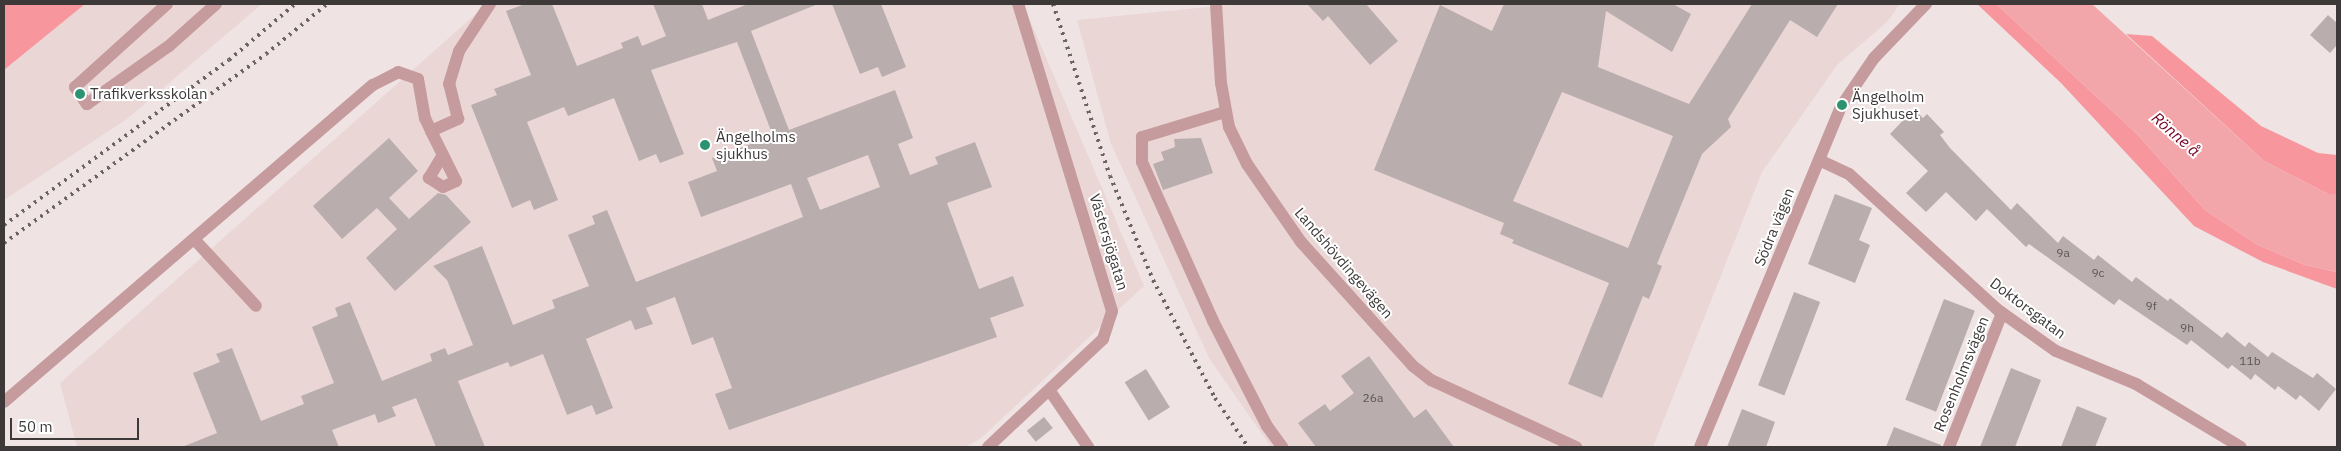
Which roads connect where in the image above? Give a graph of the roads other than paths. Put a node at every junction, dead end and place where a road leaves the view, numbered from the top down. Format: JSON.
{"nodes":[{"id":1,"x":167,"y":4,"type":"edge"},
{"id":2,"x":216,"y":4,"type":"edge"},
{"id":3,"x":490,"y":4,"type":"edge"},
{"id":4,"x":1018,"y":4,"type":"edge"},
{"id":5,"x":1216,"y":4,"type":"edge"},
{"id":6,"x":1926,"y":4,"type":"edge"},
{"id":7,"x":1225,"y":112,"type":"junction"},
{"id":8,"x":432,"y":131,"type":"junction"},
{"id":9,"x":443,"y":155,"type":"dead end"},
{"id":10,"x":1819,"y":160,"type":"junction"},
{"id":11,"x":194,"y":239,"type":"junction"},
{"id":12,"x":256,"y":306,"type":"dead end"},
{"id":13,"x":2002,"y":313,"type":"junction"},
{"id":14,"x":1050,"y":391,"type":"junction"},
{"id":15,"x":4,"y":402,"type":"edge"},
{"id":16,"x":988,"y":447,"type":"edge"},
{"id":17,"x":1088,"y":447,"type":"edge"},
{"id":18,"x":1282,"y":447,"type":"edge"},
{"id":19,"x":1576,"y":447,"type":"edge"},
{"id":20,"x":1700,"y":447,"type":"edge"},
{"id":21,"x":1949,"y":447,"type":"edge"},
{"id":22,"x":2241,"y":447,"type":"edge"}],
"edges":[{"from":1,"to":2,"type":"street"},
{"from":3,"to":8,"type":"street"},
{"from":4,"to":14,"type":"street","name":"Västersjögatan"},
{"from":5,"to":7,"type":"street","name":"Landshövdingevägen"},
{"from":6,"to":10,"type":"street","name":"Södra vägen"},
{"from":7,"to":18,"type":"street"},
{"from":7,"to":19,"type":"street","name":"Landshövdingevägen"},
{"from":8,"to":9,"type":"street"},
{"from":8,"to":11,"type":"street"},
{"from":10,"to":13,"type":"street","name":"Doktorsgatan"},
{"from":10,"to":20,"type":"street","name":"Södra vägen"},
{"from":11,"to":12,"type":"street"},
{"from":11,"to":15,"type":"street"},
{"from":13,"to":21,"type":"street","name":"Rosenholmsvägen"},
{"from":13,"to":22,"type":"street","name":"Doktorsgatan"},
{"from":14,"to":16,"type":"street","name":"Västersjögatan"},
{"from":14,"to":17,"type":"street"}]}
